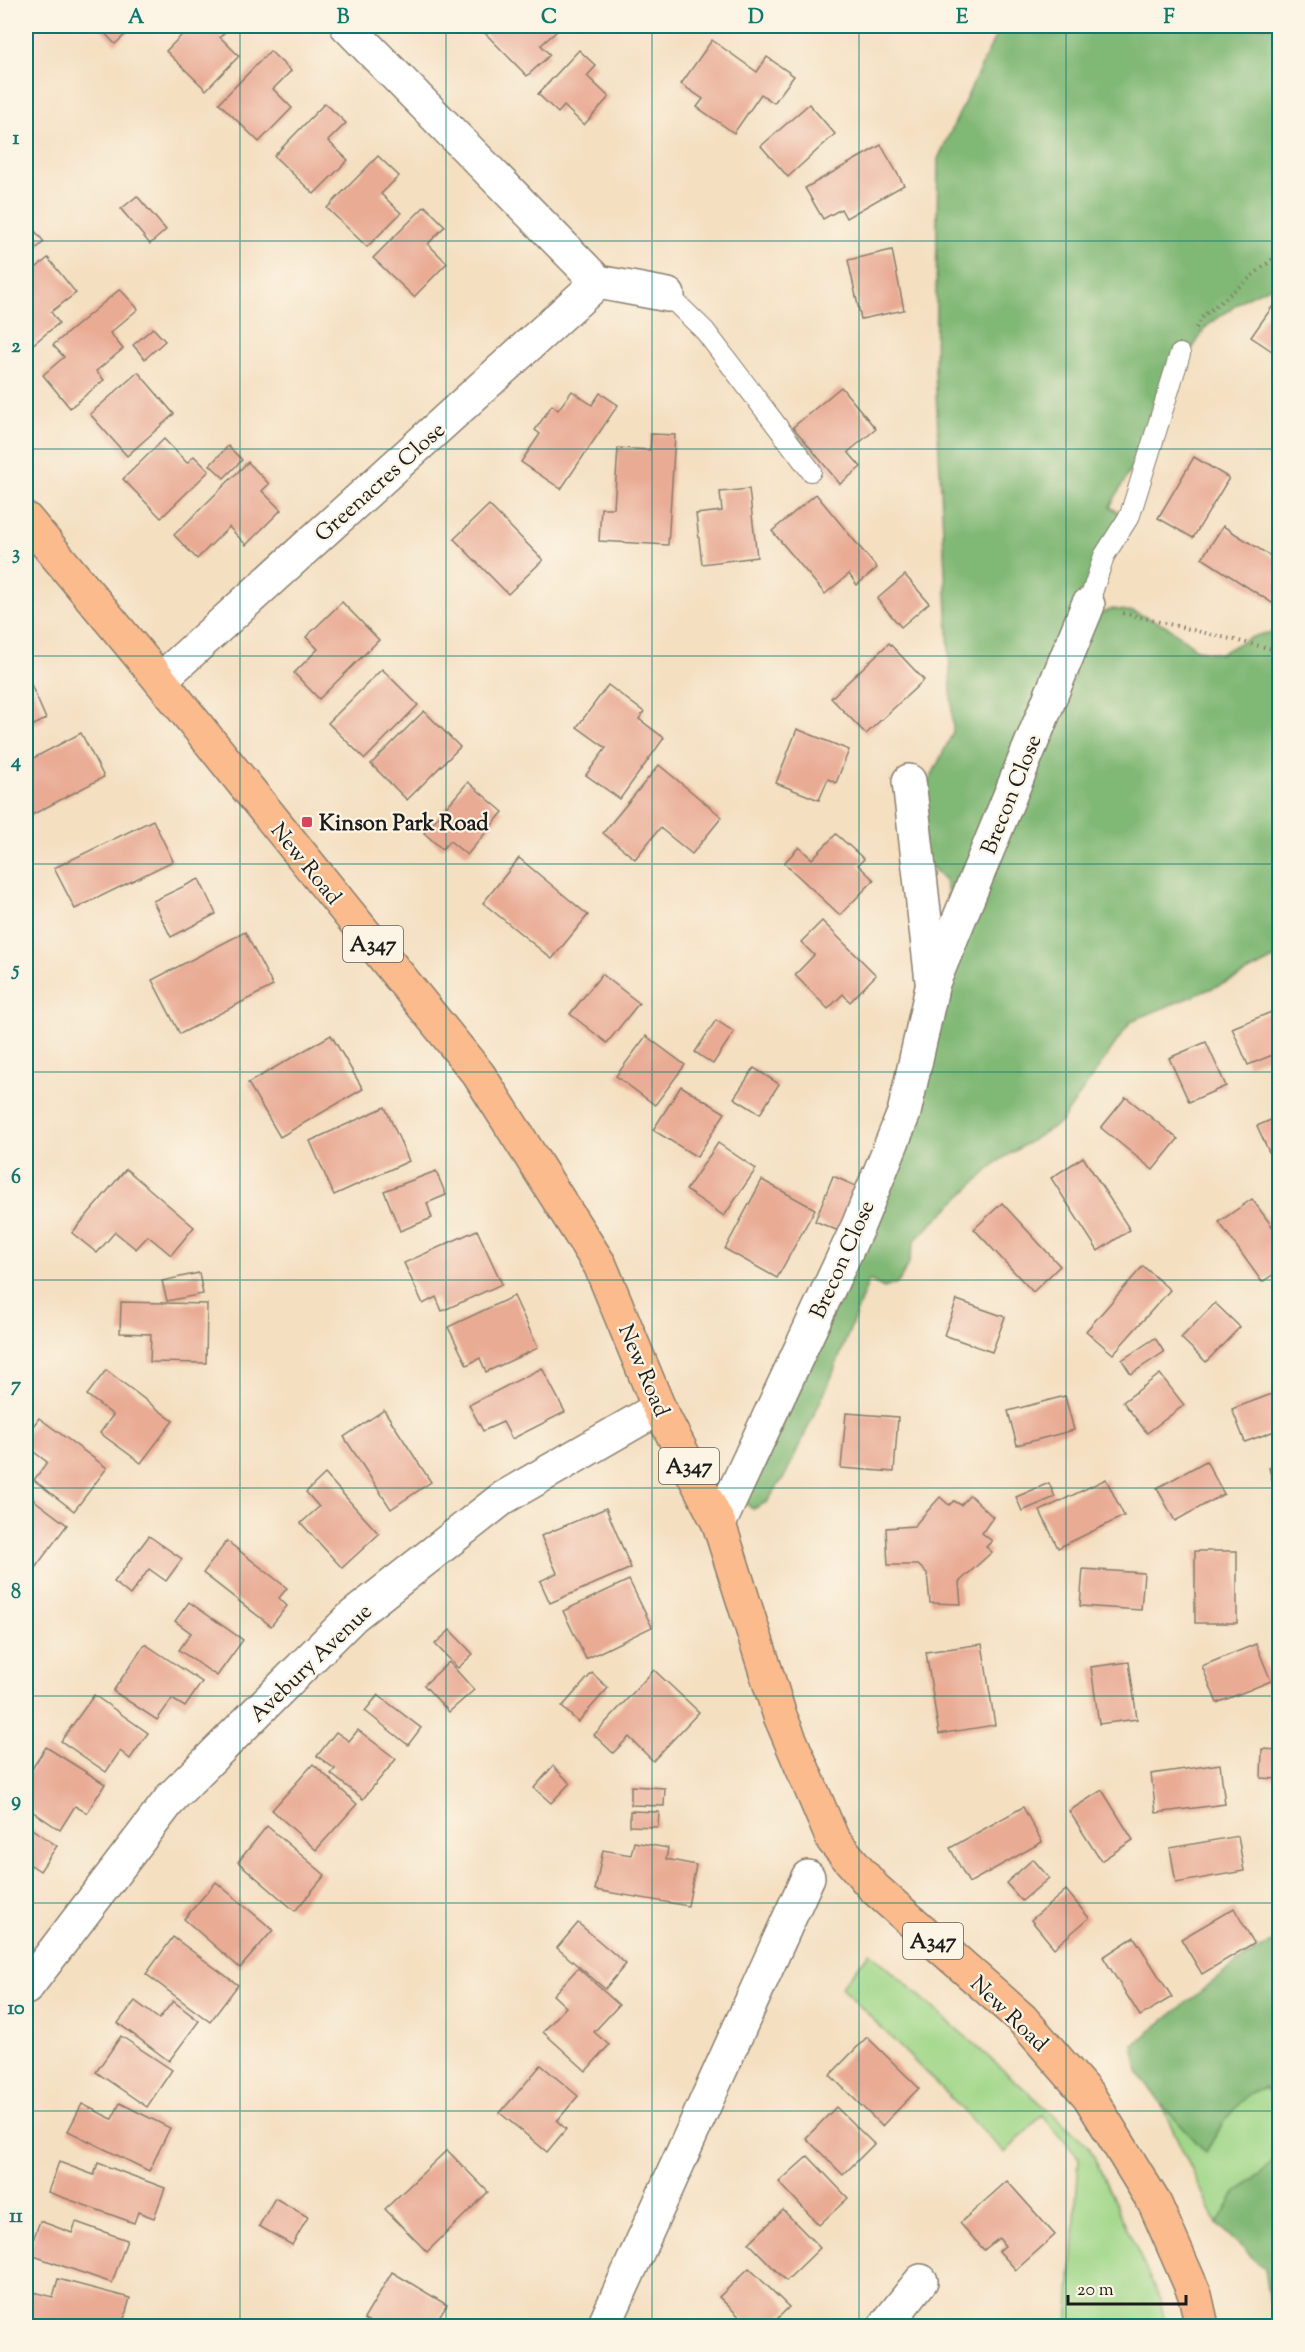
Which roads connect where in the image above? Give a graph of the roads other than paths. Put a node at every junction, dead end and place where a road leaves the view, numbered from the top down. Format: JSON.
{"nodes":[{"id":1,"x":347,"y":26,"type":"edge"},
{"id":2,"x":598,"y":282,"type":"junction"},
{"id":3,"x":668,"y":295,"type":"joint"},
{"id":4,"x":1180,"y":354,"type":"road end"},
{"id":5,"x":811,"y":471,"type":"dead end"},
{"id":6,"x":26,"y":519,"type":"edge"},
{"id":7,"x":1089,"y":605,"type":"joint"},
{"id":8,"x":160,"y":680,"type":"junction"},
{"id":9,"x":909,"y":781,"type":"dead end"},
{"id":10,"x":933,"y":983,"type":"junction"},
{"id":11,"x":659,"y":1408,"type":"junction"},
{"id":12,"x":719,"y":1524,"type":"junction"},
{"id":13,"x":808,"y":1877,"type":"dead end"},
{"id":14,"x":26,"y":1988,"type":"edge"},
{"id":15,"x":921,"y":2281,"type":"dead end"},
{"id":16,"x":604,"y":2326,"type":"edge"},
{"id":17,"x":885,"y":2326,"type":"edge"},
{"id":18,"x":1202,"y":2326,"type":"edge"}],
"edges":[{"from":1,"to":2,"type":"street"},
{"from":2,"to":3,"type":"street"},
{"from":2,"to":8,"type":"street","name":"Greenacres Close"},
{"from":3,"to":5,"type":"lane"},
{"from":4,"to":7,"type":"lane"},
{"from":6,"to":8,"type":"main road","name":"New Road","number":"A347"},
{"from":7,"to":10,"type":"street","name":"Brecon Close"},
{"from":8,"to":11,"type":"main road","name":"New Road","number":"A347"},
{"from":9,"to":10,"type":"street","name":"Brecon Close"},
{"from":10,"to":12,"type":"street","name":"Brecon Close"},
{"from":11,"to":12,"type":"main road","name":"New Road","number":"A347"},
{"from":11,"to":14,"type":"street","name":"Avebury Avenue"},
{"from":12,"to":18,"type":"main road","name":"New Road","number":"A347"},
{"from":13,"to":16,"type":"street"},
{"from":15,"to":17,"type":"street"}]}
